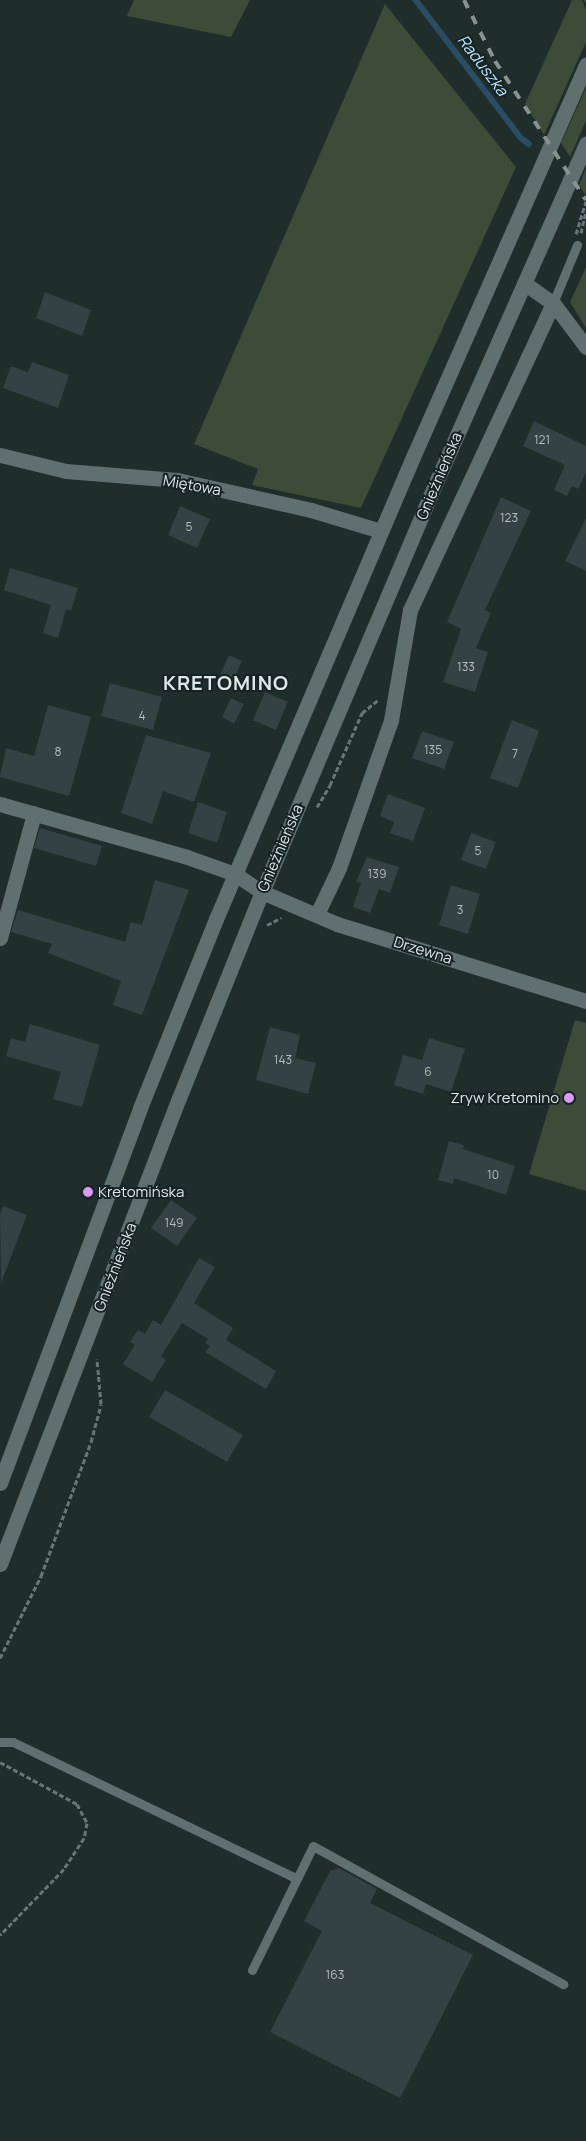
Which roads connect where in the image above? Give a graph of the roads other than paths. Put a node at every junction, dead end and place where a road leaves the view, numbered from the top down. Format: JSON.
{"nodes":[{"id":1,"x":586,"y":64,"type":"edge"},
{"id":2,"x":586,"y":143,"type":"edge"},
{"id":3,"x":577,"y":245,"type":"road end"},
{"id":4,"x":524,"y":283,"type":"junction"},
{"id":5,"x":553,"y":303,"type":"junction"},
{"id":6,"x":586,"y":347,"type":"edge"},
{"id":7,"x":0,"y":456,"type":"edge"},
{"id":8,"x":381,"y":531,"type":"junction"},
{"id":9,"x":0,"y":804,"type":"edge"},
{"id":10,"x":34,"y":814,"type":"junction"},
{"id":11,"x":235,"y":874,"type":"junction"},
{"id":12,"x":262,"y":892,"type":"junction"},
{"id":13,"x":317,"y":914,"type":"junction"},
{"id":14,"x":0,"y":938,"type":"edge"},
{"id":15,"x":586,"y":1002,"type":"edge"},
{"id":16,"x":0,"y":1483,"type":"edge"},
{"id":17,"x":0,"y":1564,"type":"edge"},
{"id":18,"x":0,"y":1742,"type":"edge"},
{"id":19,"x":296,"y":1878,"type":"junction"},
{"id":20,"x":252,"y":1970,"type":"dead end"},
{"id":21,"x":564,"y":1984,"type":"dead end"}],
"edges":[{"from":1,"to":8,"type":"main road","name":"Gnieźnieńska"},
{"from":2,"to":4,"type":"main road","name":"Gnieźnieńska"},
{"from":3,"to":5,"type":"lane"},
{"from":4,"to":5,"type":"main road"},
{"from":4,"to":12,"type":"main road","name":"Gnieźnieńska"},
{"from":5,"to":6,"type":"main road"},
{"from":5,"to":13,"type":"main road"},
{"from":7,"to":8,"type":"main road","name":"Miętowa"},
{"from":8,"to":11,"type":"main road","name":"Gnieźnieńska"},
{"from":9,"to":10,"type":"main road"},
{"from":10,"to":11,"type":"main road"},
{"from":10,"to":14,"type":"main road"},
{"from":11,"to":12,"type":"main road"},
{"from":11,"to":16,"type":"main road","name":"Gnieźnieńska"},
{"from":12,"to":13,"type":"main road","name":"Drzewna"},
{"from":12,"to":17,"type":"main road","name":"Gnieźnieńska"},
{"from":13,"to":15,"type":"main road","name":"Drzewna"},
{"from":18,"to":19,"type":"lane"},
{"from":19,"to":20,"type":"lane"},
{"from":19,"to":21,"type":"lane"}]}
